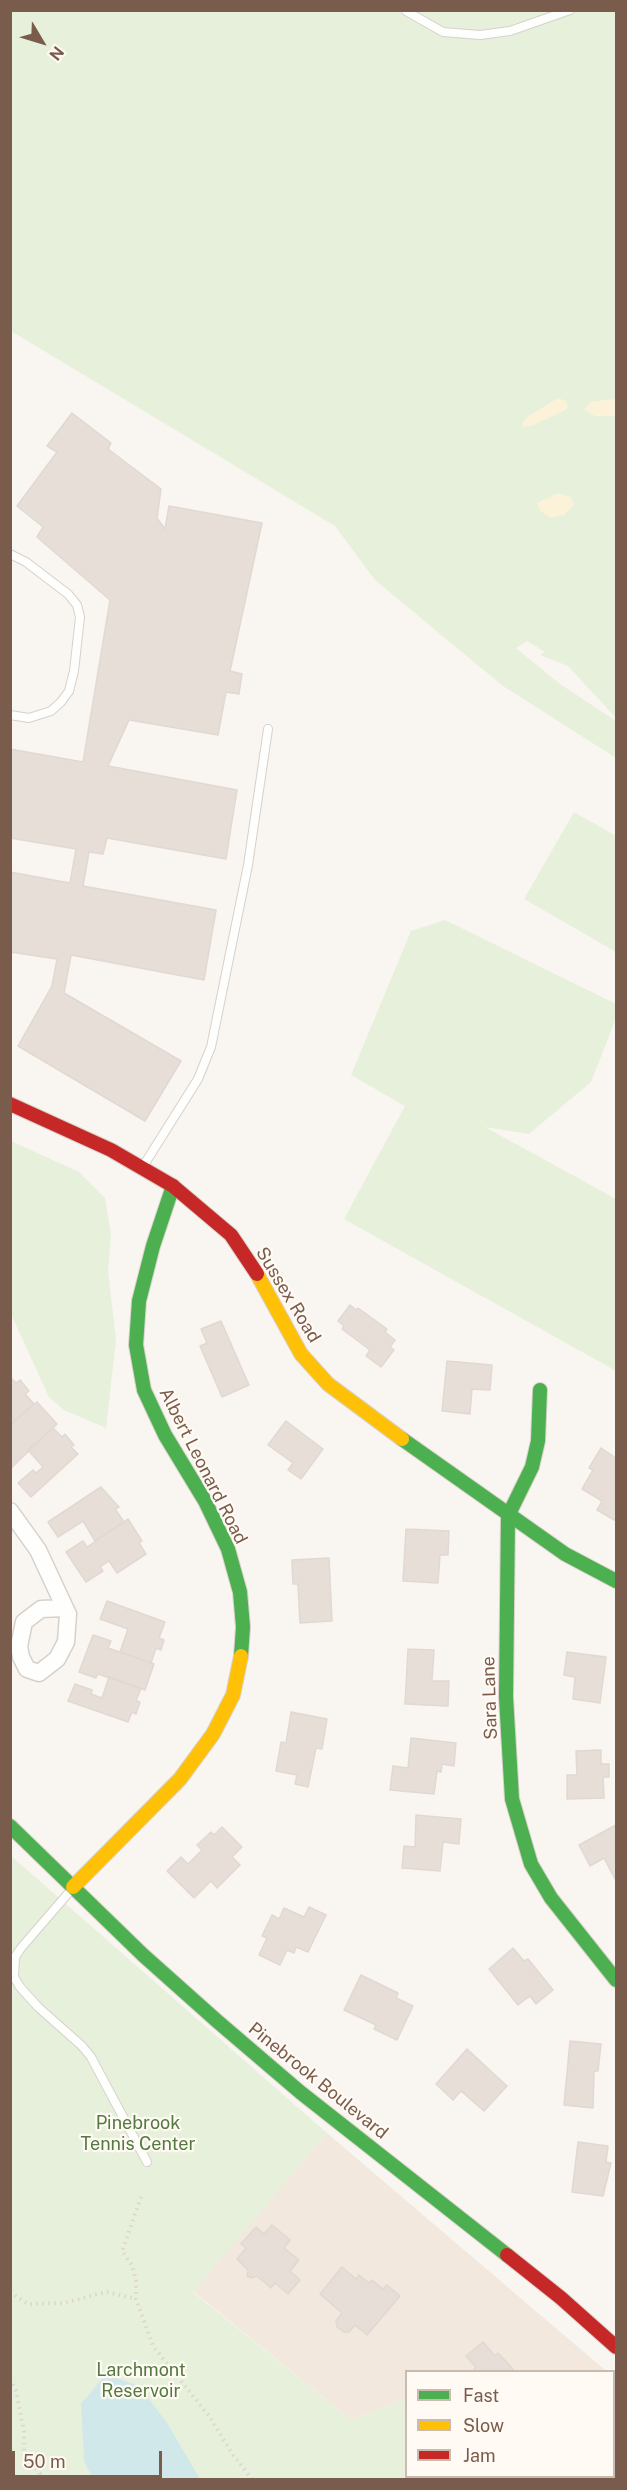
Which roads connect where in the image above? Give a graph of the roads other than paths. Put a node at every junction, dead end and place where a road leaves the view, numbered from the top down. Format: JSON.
{"nodes":[{"id":1,"x":570,"y":10,"type":"edge"},
{"id":2,"x":406,"y":11,"type":"edge"},
{"id":3,"x":10,"y":554,"type":"edge"},
{"id":4,"x":10,"y":715,"type":"edge"},
{"id":5,"x":268,"y":729,"type":"dead end"},
{"id":6,"x":10,"y":1104,"type":"edge"},
{"id":7,"x":142,"y":1168,"type":"junction"},
{"id":8,"x":173,"y":1186,"type":"junction"},
{"id":9,"x":540,"y":1390,"type":"dead end"},
{"id":10,"x":10,"y":1511,"type":"edge"},
{"id":11,"x":508,"y":1516,"type":"junction"},
{"id":12,"x":616,"y":1581,"type":"edge"},
{"id":13,"x":65,"y":1608,"type":"dead end"},
{"id":14,"x":10,"y":1826,"type":"edge"},
{"id":15,"x":73,"y":1887,"type":"junction"},
{"id":16,"x":616,"y":1980,"type":"edge"},
{"id":17,"x":147,"y":2162,"type":"dead end"},
{"id":18,"x":616,"y":2347,"type":"edge"}],
"edges":[{"from":1,"to":2,"type":"lane"},
{"from":3,"to":4,"type":"lane"},
{"from":5,"to":7,"type":"lane"},
{"from":6,"to":7,"type":"street","name":"Sussex Road"},
{"from":7,"to":8,"type":"street","name":"Sussex Road"},
{"from":8,"to":11,"type":"street","name":"Sussex Road"},
{"from":8,"to":15,"type":"street","name":"Albert Leonard Road"},
{"from":9,"to":11,"type":"street","name":"Sara Lane"},
{"from":10,"to":13,"type":"street"},
{"from":11,"to":12,"type":"street","name":"Sussex Road"},
{"from":11,"to":16,"type":"street","name":"Sara Lane"},
{"from":14,"to":15,"type":"street","name":"Pinebrook Boulevard"},
{"from":15,"to":17,"type":"lane"},
{"from":15,"to":18,"type":"street","name":"Pinebrook Boulevard"}]}
